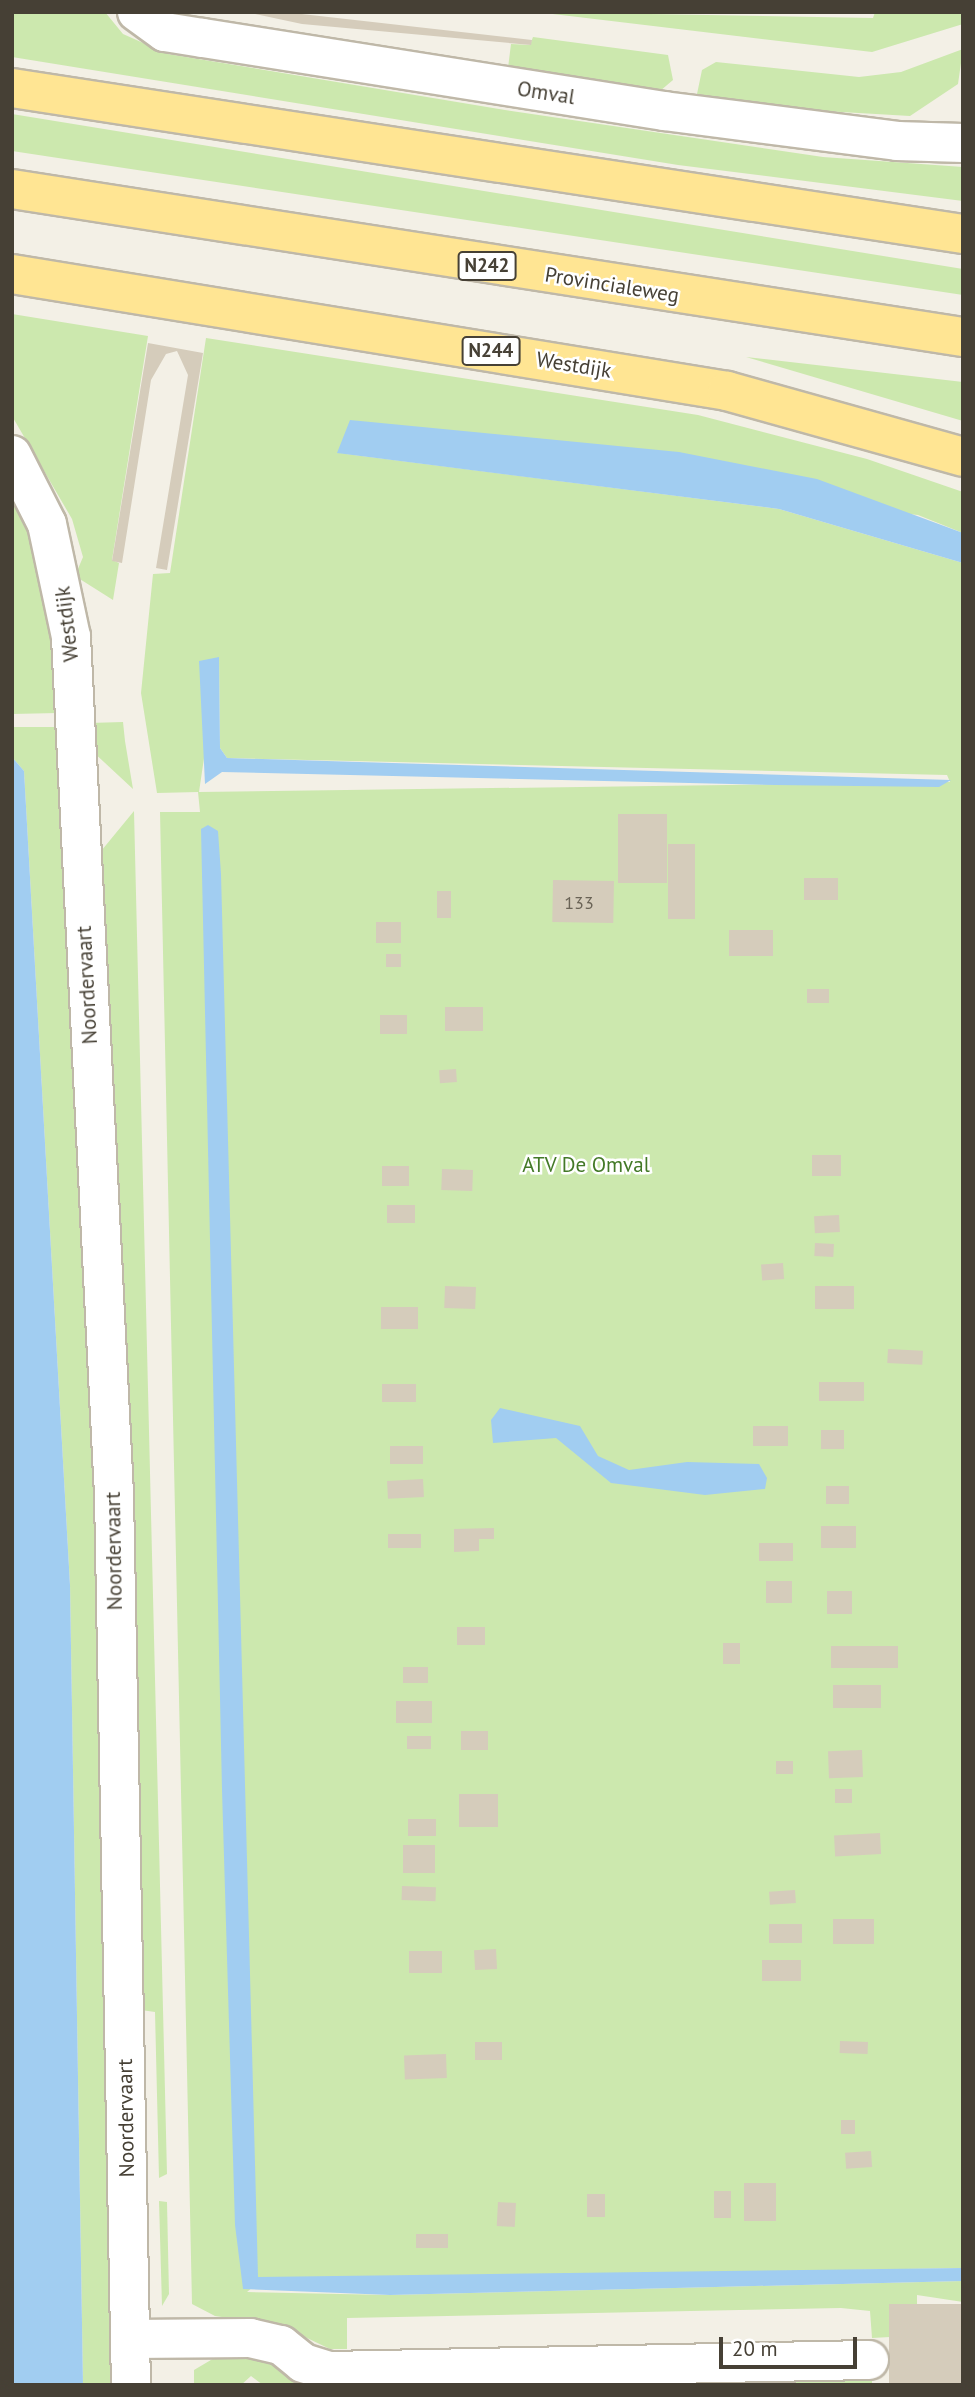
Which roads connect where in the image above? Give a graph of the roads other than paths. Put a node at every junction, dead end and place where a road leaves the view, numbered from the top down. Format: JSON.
{"nodes":[{"id":1,"x":137,"y":12,"type":"edge"},
{"id":2,"x":12,"y":88,"type":"edge"},
{"id":3,"x":963,"y":143,"type":"edge"},
{"id":4,"x":12,"y":189,"type":"edge"},
{"id":5,"x":963,"y":234,"type":"edge"},
{"id":6,"x":12,"y":274,"type":"edge"},
{"id":7,"x":963,"y":337,"type":"edge"},
{"id":8,"x":12,"y":456,"type":"edge"},
{"id":9,"x":963,"y":457,"type":"edge"},
{"id":10,"x":74,"y":718,"type":"joint"},
{"id":11,"x":130,"y":2339,"type":"junction"},
{"id":12,"x":869,"y":2360,"type":"dead end"},
{"id":13,"x":131,"y":2385,"type":"edge"}],
"edges":[{"from":1,"to":3,"type":"street","name":"Omval"},
{"from":2,"to":5,"type":"main road"},
{"from":4,"to":7,"type":"main road","name":"Provincialeweg","number":"N242"},
{"from":6,"to":9,"type":"main road","name":"Westdijk","number":"N244"},
{"from":8,"to":10,"type":"street","name":"Westdijk"},
{"from":10,"to":11,"type":"street","name":"Noordervaart"},
{"from":11,"to":12,"type":"street"},
{"from":11,"to":13,"type":"street","name":"Noordervaart"}]}
